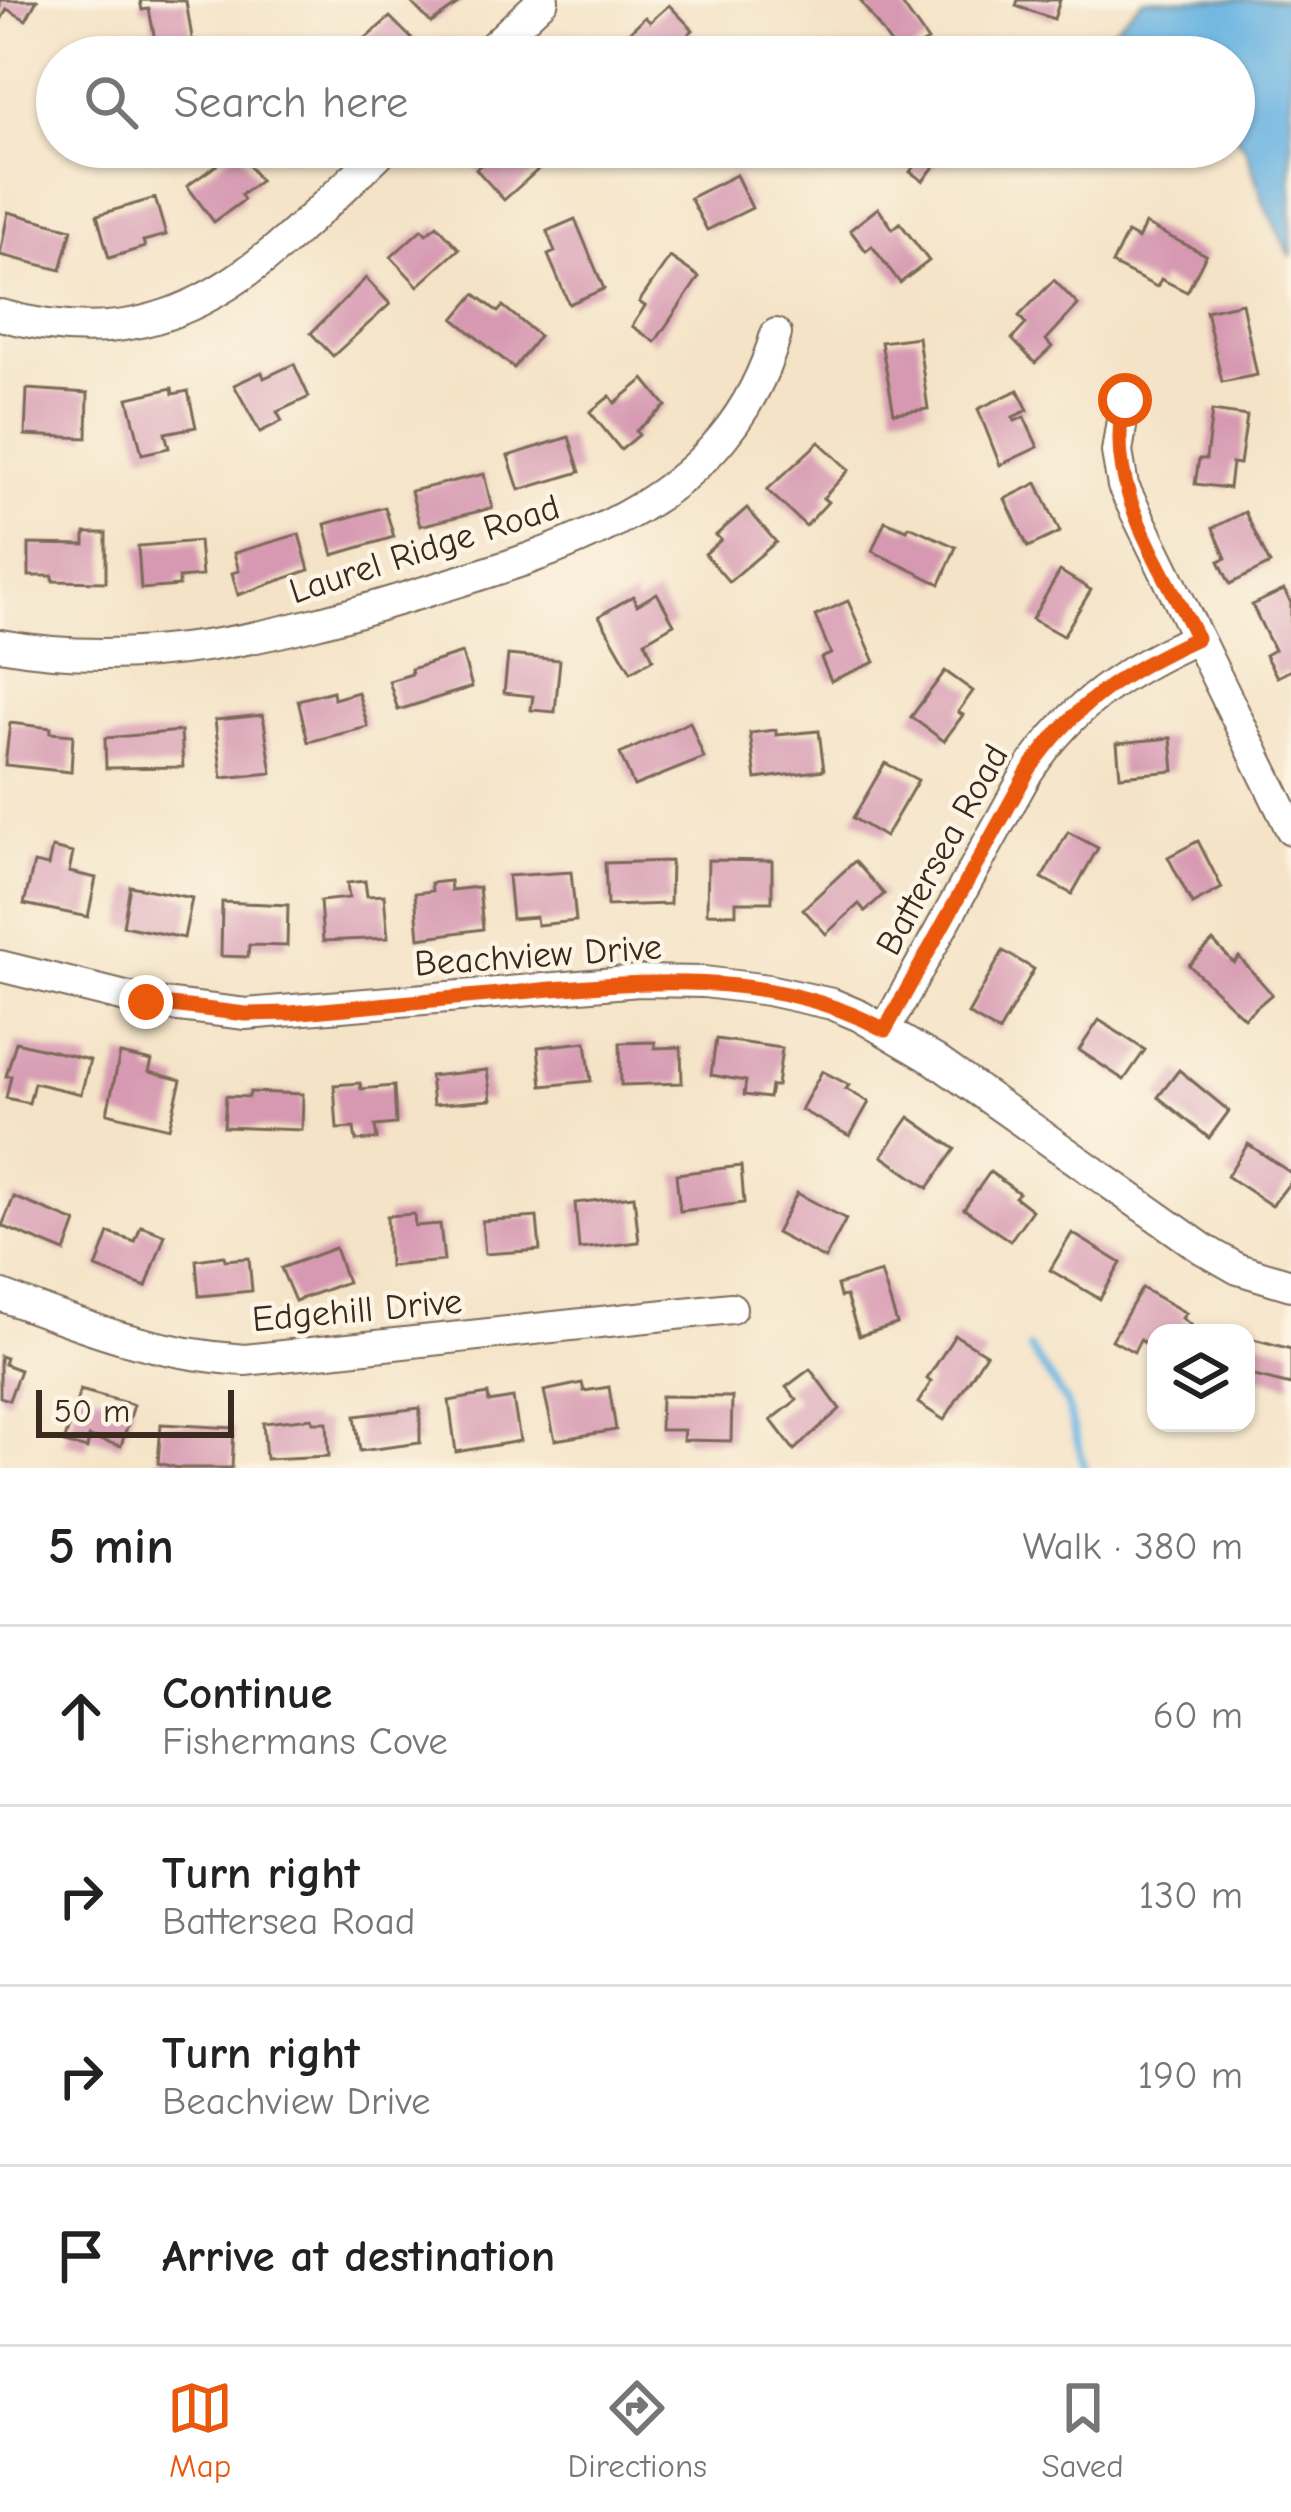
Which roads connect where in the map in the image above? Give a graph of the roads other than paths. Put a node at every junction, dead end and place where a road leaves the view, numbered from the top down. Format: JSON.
{"nodes":[{"id":1,"x":542,"y":0,"type":"edge"},
{"id":2,"x":504,"y":36,"type":"edge"},
{"id":3,"x":363,"y":168,"type":"edge"},
{"id":4,"x":0,"y":316,"type":"edge"},
{"id":5,"x":776,"y":334,"type":"dead end"},
{"id":6,"x":1125,"y":400,"type":"dead end"},
{"id":7,"x":1197,"y":638,"type":"junction"},
{"id":8,"x":0,"y":645,"type":"edge"},
{"id":9,"x":1291,"y":829,"type":"edge"},
{"id":10,"x":0,"y":966,"type":"edge"},
{"id":11,"x":885,"y":1030,"type":"junction"},
{"id":12,"x":1291,"y":1285,"type":"edge"},
{"id":13,"x":0,"y":1295,"type":"edge"},
{"id":14,"x":731,"y":1308,"type":"dead end"}],
"edges":[{"from":1,"to":2,"type":"street"},
{"from":3,"to":4,"type":"street"},
{"from":5,"to":8,"type":"street","name":"Laurel Ridge Road"},
{"from":6,"to":7,"type":"street"},
{"from":7,"to":9,"type":"street"},
{"from":7,"to":11,"type":"street","name":"Battersea Road"},
{"from":10,"to":11,"type":"street","name":"Beachview Drive"},
{"from":11,"to":12,"type":"street","name":"Beachview Drive"},
{"from":13,"to":14,"type":"street","name":"Edgehill Drive"}]}
